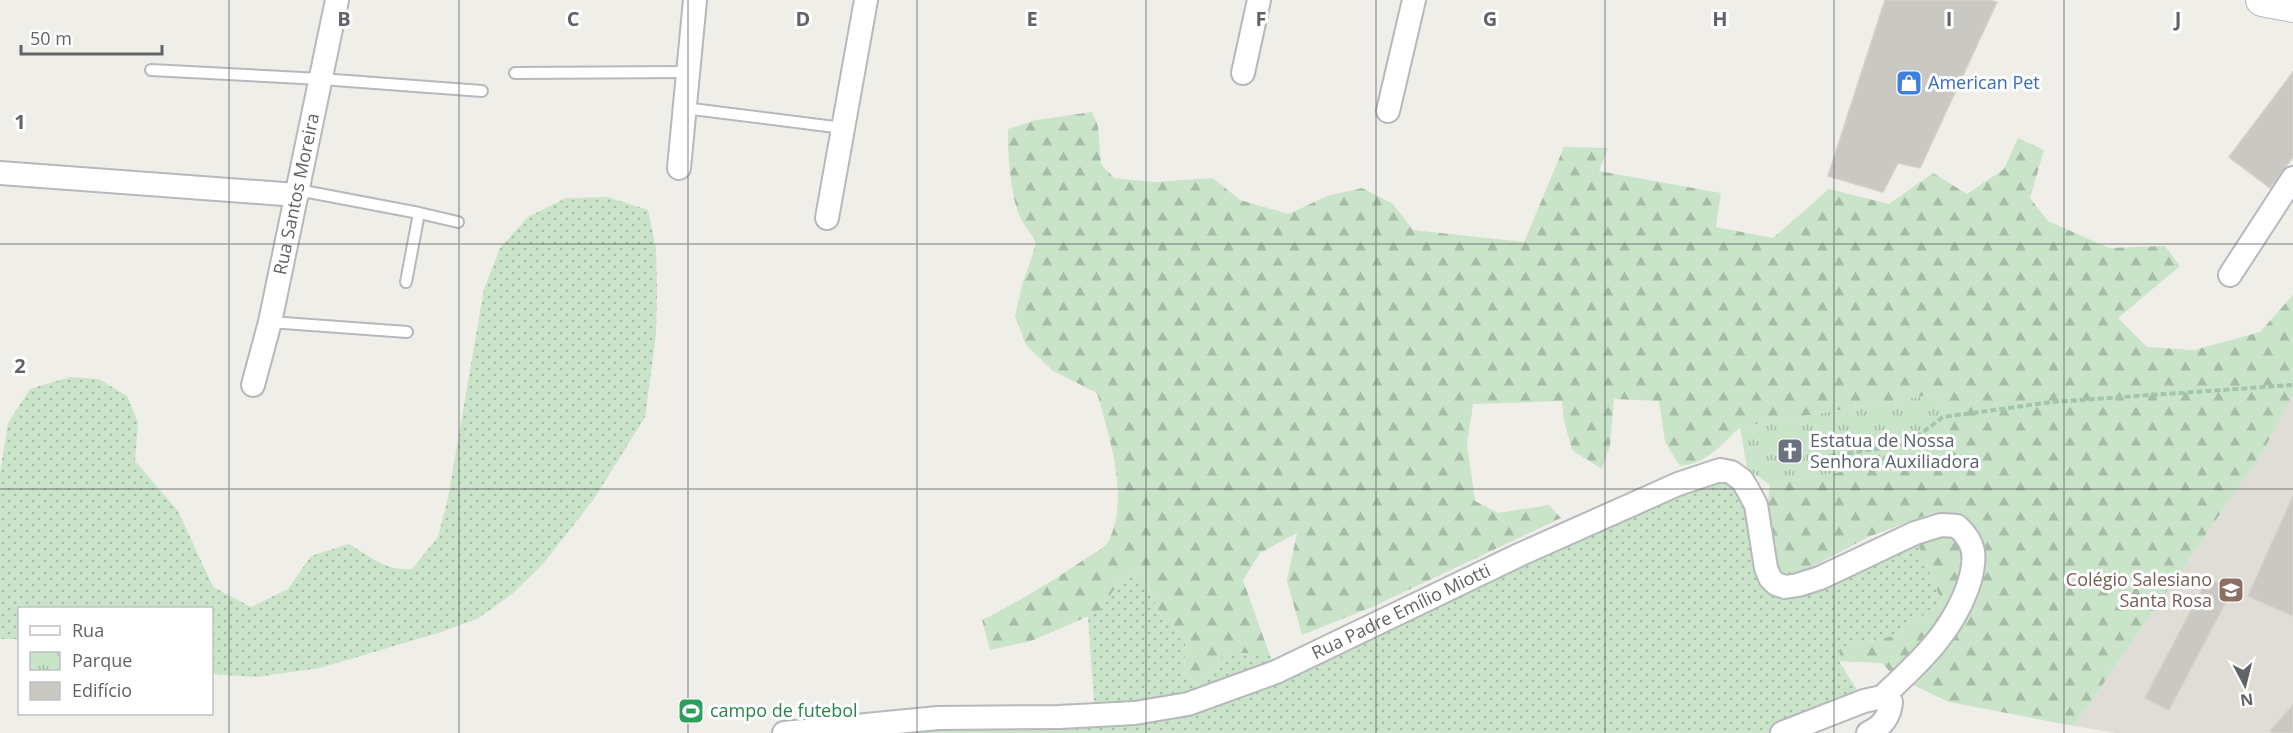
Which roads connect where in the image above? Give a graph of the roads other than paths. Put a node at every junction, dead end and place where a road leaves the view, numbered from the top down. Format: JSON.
{"nodes":[{"id":1,"x":337,"y":0,"type":"edge"},
{"id":2,"x":695,"y":0,"type":"edge"},
{"id":3,"x":866,"y":0,"type":"edge"},
{"id":4,"x":1259,"y":0,"type":"edge"},
{"id":5,"x":1414,"y":0,"type":"edge"},
{"id":6,"x":2262,"y":0,"type":"edge"},
{"id":7,"x":2293,"y":6,"type":"edge"},
{"id":8,"x":151,"y":70,"type":"dead end"},
{"id":9,"x":688,"y":72,"type":"junction"},
{"id":10,"x":515,"y":73,"type":"dead end"},
{"id":11,"x":1243,"y":73,"type":"dead end"},
{"id":12,"x":321,"y":79,"type":"junction"},
{"id":13,"x":482,"y":91,"type":"dead end"},
{"id":14,"x":684,"y":108,"type":"junction"},
{"id":15,"x":1389,"y":111,"type":"dead end"},
{"id":16,"x":843,"y":128,"type":"junction"},
{"id":17,"x":679,"y":168,"type":"dead end"},
{"id":18,"x":0,"y":173,"type":"edge"},
{"id":19,"x":2293,"y":178,"type":"edge"},
{"id":20,"x":298,"y":192,"type":"junction"},
{"id":21,"x":419,"y":213,"type":"junction"},
{"id":22,"x":827,"y":218,"type":"dead end"},
{"id":23,"x":458,"y":222,"type":"dead end"},
{"id":24,"x":2230,"y":275,"type":"dead end"},
{"id":25,"x":406,"y":282,"type":"dead end"},
{"id":26,"x":270,"y":322,"type":"junction"},
{"id":27,"x":407,"y":332,"type":"dead end"},
{"id":28,"x":253,"y":385,"type":"dead end"},
{"id":29,"x":1882,"y":697,"type":"junction"},
{"id":30,"x":784,"y":733,"type":"edge"},
{"id":31,"x":1782,"y":733,"type":"edge"},
{"id":32,"x":1868,"y":733,"type":"edge"}],
"edges":[{"from":1,"to":12,"type":"street","name":"Rua Santos Moreira"},
{"from":2,"to":9,"type":"street"},
{"from":3,"to":16,"type":"street"},
{"from":4,"to":11,"type":"street"},
{"from":5,"to":15,"type":"street"},
{"from":6,"to":7,"type":"main road"},
{"from":8,"to":12,"type":"lane"},
{"from":9,"to":10,"type":"lane"},
{"from":9,"to":14,"type":"street"},
{"from":12,"to":13,"type":"lane"},
{"from":12,"to":20,"type":"street","name":"Rua Santos Moreira"},
{"from":14,"to":16,"type":"lane"},
{"from":14,"to":17,"type":"street"},
{"from":16,"to":22,"type":"street"},
{"from":18,"to":20,"type":"street"},
{"from":19,"to":24,"type":"street"},
{"from":20,"to":21,"type":"lane"},
{"from":20,"to":26,"type":"street","name":"Rua Santos Moreira"},
{"from":21,"to":23,"type":"lane"},
{"from":21,"to":25,"type":"lane"},
{"from":26,"to":27,"type":"lane"},
{"from":26,"to":28,"type":"street","name":"Rua Santos Moreira"},
{"from":29,"to":30,"type":"street","name":"Rua Padre Emílio Miotti"},
{"from":29,"to":31,"type":"street"},
{"from":29,"to":32,"type":"street"}]}
